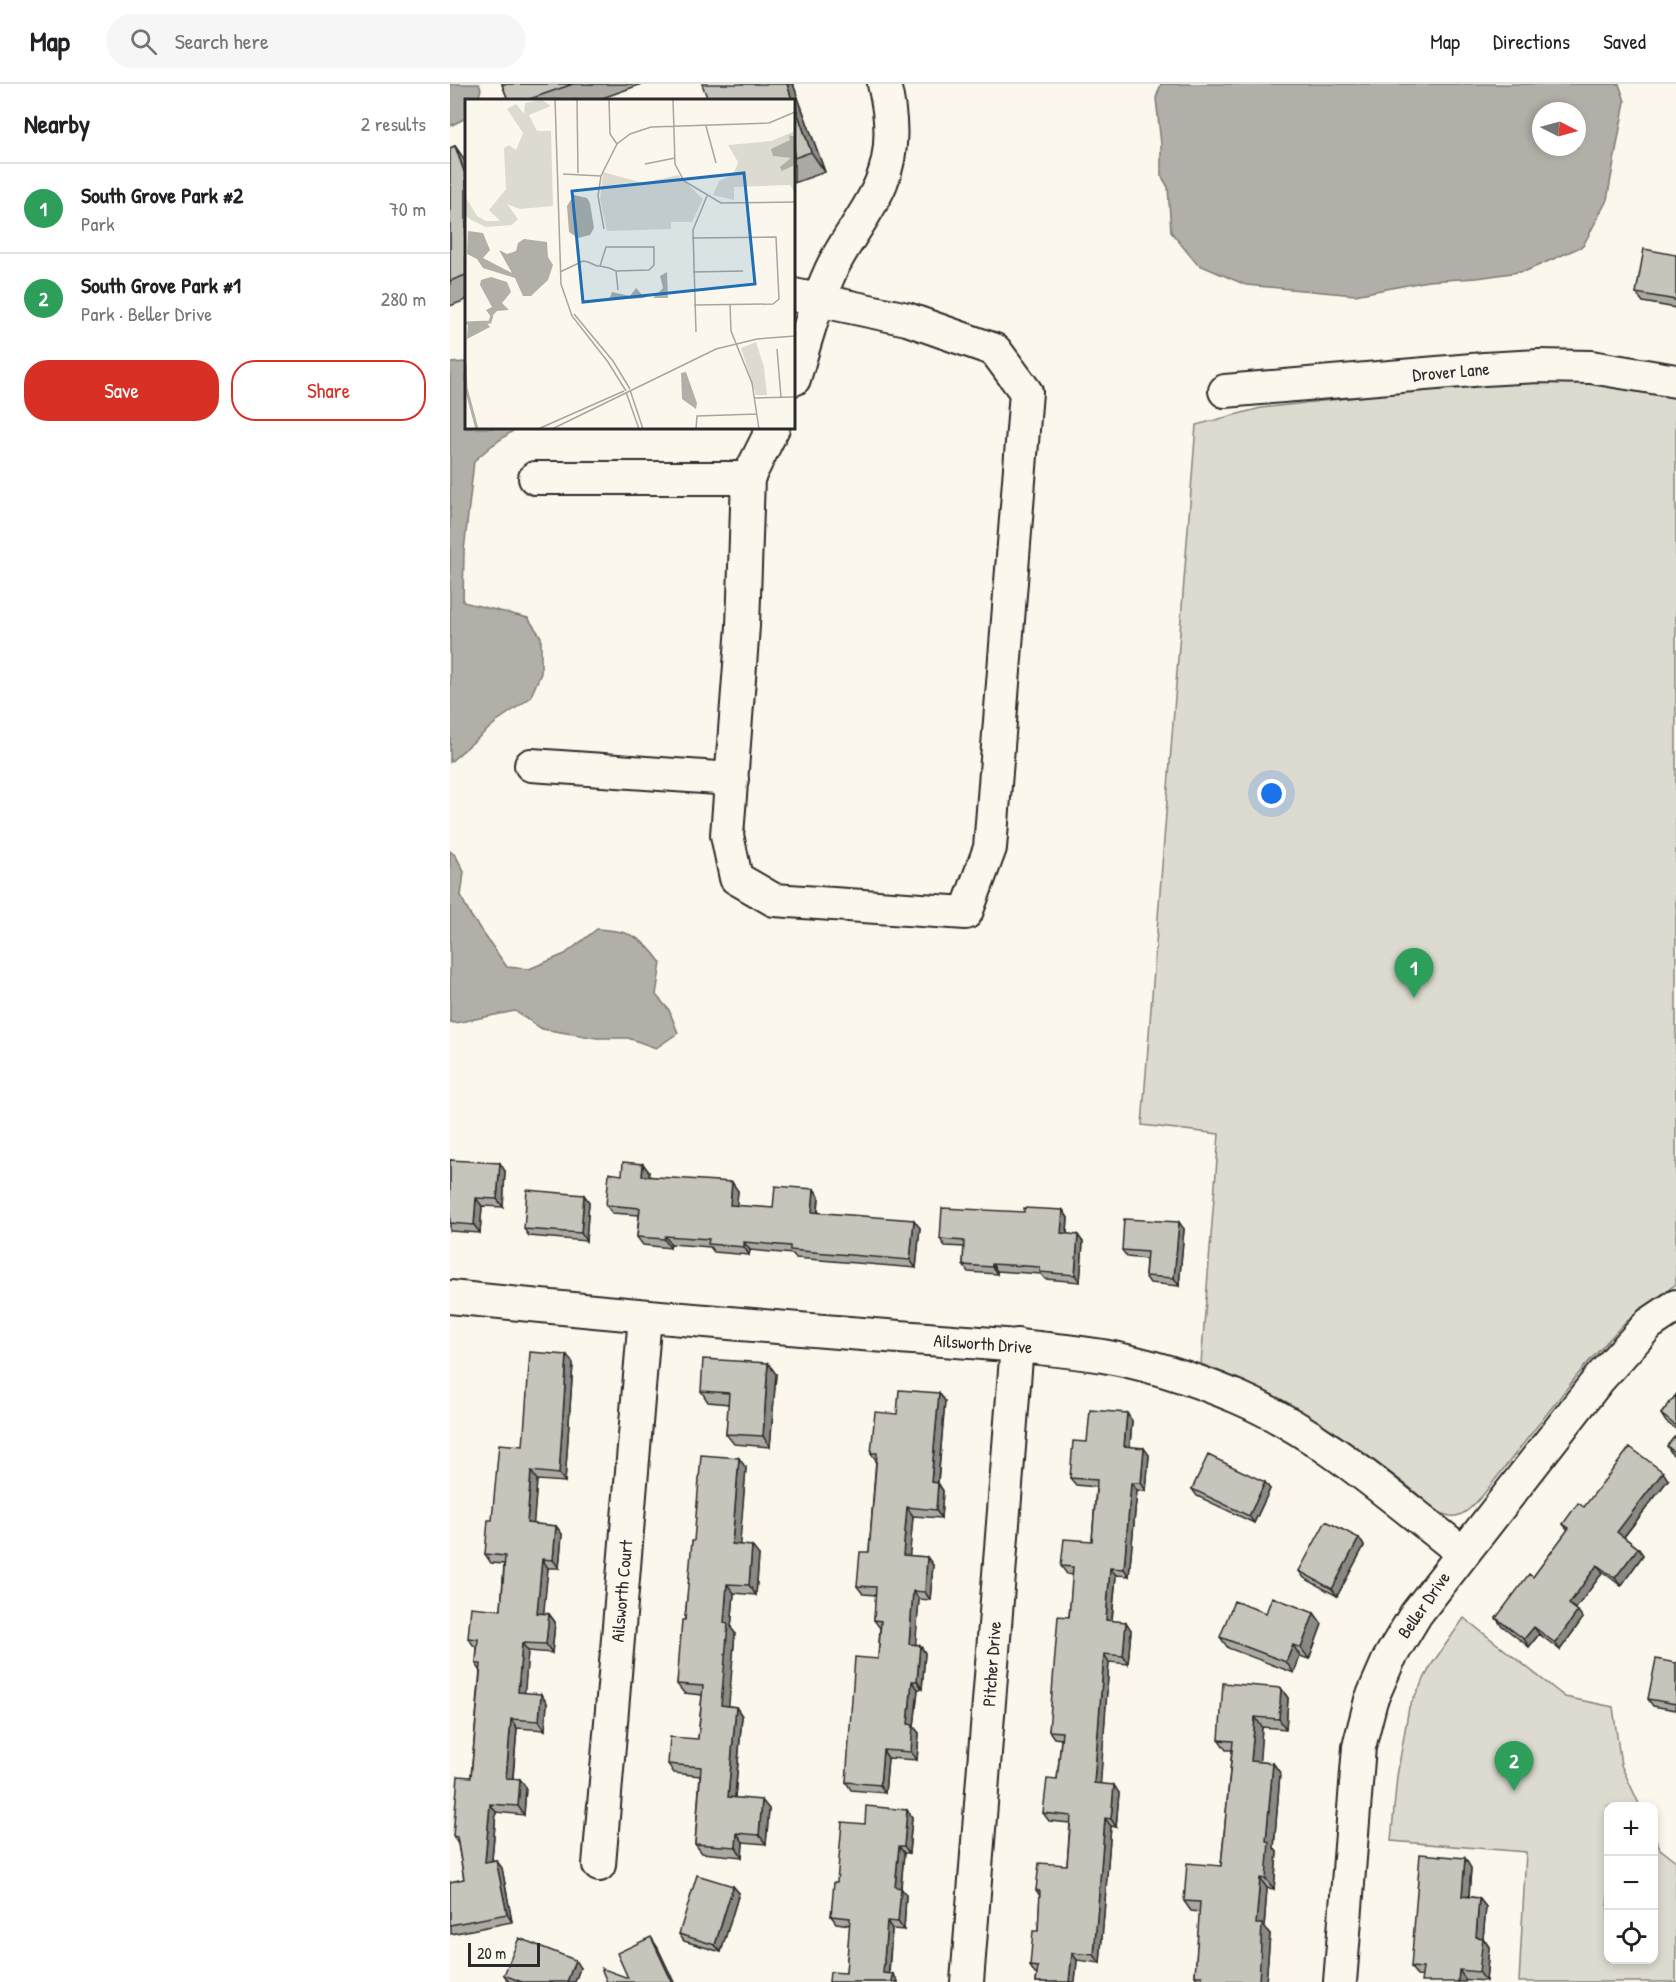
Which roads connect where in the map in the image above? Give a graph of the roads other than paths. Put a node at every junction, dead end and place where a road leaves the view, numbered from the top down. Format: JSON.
{"nodes":[{"id":1,"x":884,"y":84,"type":"edge"},
{"id":2,"x":806,"y":298,"type":"edge"},
{"id":3,"x":795,"y":372,"type":"edge"},
{"id":4,"x":1676,"y":381,"type":"edge"},
{"id":5,"x":1225,"y":391,"type":"dead end"},
{"id":6,"x":772,"y":429,"type":"edge"},
{"id":7,"x":535,"y":478,"type":"dead end"},
{"id":8,"x":748,"y":478,"type":"junction"},
{"id":9,"x":531,"y":765,"type":"dead end"},
{"id":10,"x":732,"y":779,"type":"junction"},
{"id":11,"x":450,"y":1297,"type":"edge"},
{"id":12,"x":1676,"y":1306,"type":"edge"},
{"id":13,"x":645,"y":1316,"type":"junction"},
{"id":14,"x":1017,"y":1345,"type":"junction"},
{"id":15,"x":1462,"y":1552,"type":"junction"},
{"id":16,"x":599,"y":1865,"type":"dead end"},
{"id":17,"x":967,"y":1982,"type":"edge"},
{"id":18,"x":1340,"y":1982,"type":"edge"}],
"edges":[{"from":1,"to":2,"type":"street"},
{"from":2,"to":3,"type":"street"},
{"from":2,"to":10,"type":"street"},
{"from":4,"to":5,"type":"street","name":"Drover Lane"},
{"from":6,"to":8,"type":"street"},
{"from":7,"to":8,"type":"street"},
{"from":8,"to":10,"type":"street"},
{"from":9,"to":10,"type":"street"},
{"from":11,"to":13,"type":"street","name":"Ailsworth Drive"},
{"from":12,"to":15,"type":"street","name":"Beller Drive"},
{"from":13,"to":14,"type":"street","name":"Ailsworth Drive"},
{"from":13,"to":16,"type":"street","name":"Ailsworth Court"},
{"from":14,"to":15,"type":"street","name":"Ailsworth Drive"},
{"from":14,"to":17,"type":"street","name":"Pitcher Drive"},
{"from":15,"to":18,"type":"street","name":"Beller Drive"}]}
